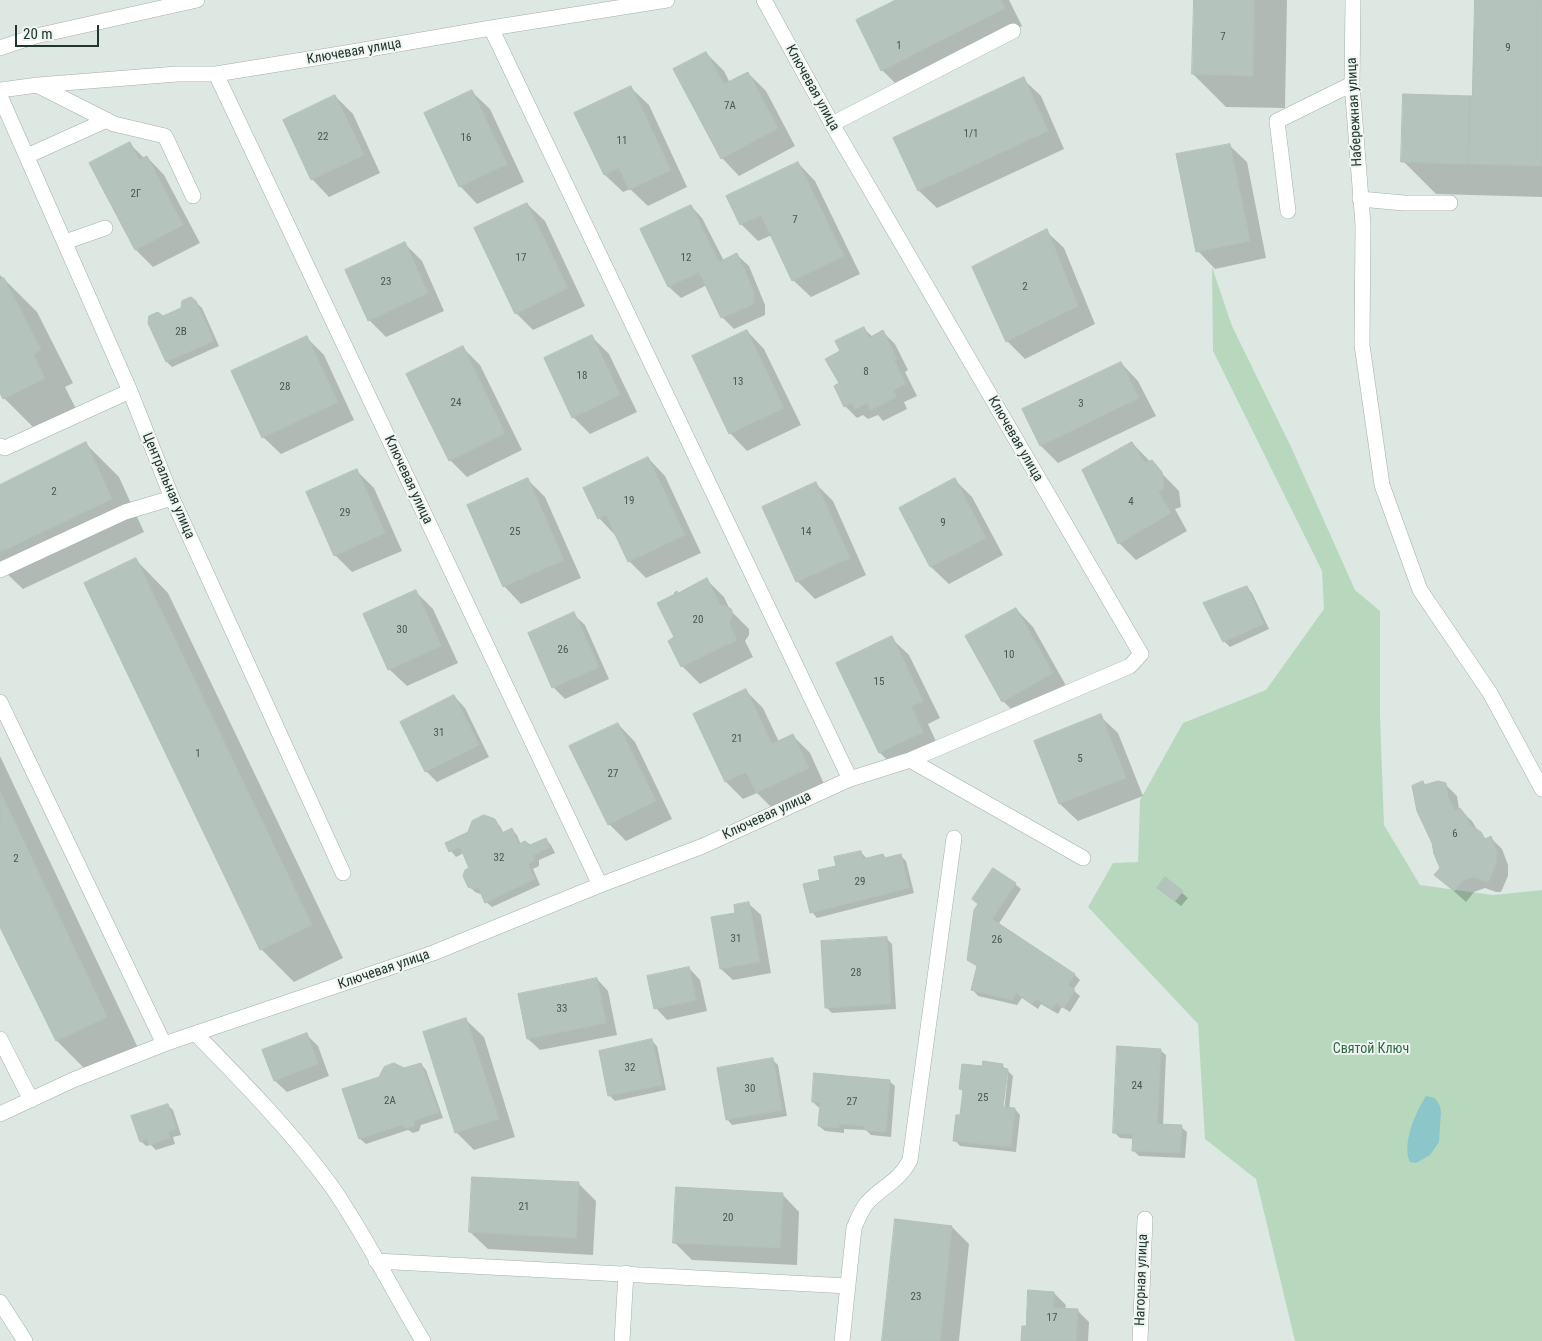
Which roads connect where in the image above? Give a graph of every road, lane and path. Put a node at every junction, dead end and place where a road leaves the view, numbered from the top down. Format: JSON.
{"nodes":[{"id":1,"x":197,"y":0,"type":"edge"},
{"id":2,"x":667,"y":0,"type":"edge"},
{"id":3,"x":764,"y":0,"type":"edge"},
{"id":4,"x":1353,"y":0,"type":"edge"},
{"id":5,"x":491,"y":28,"type":"junction"},
{"id":6,"x":1013,"y":31,"type":"dead end"},
{"id":7,"x":0,"y":48,"type":"edge"},
{"id":8,"x":216,"y":74,"type":"junction"},
{"id":9,"x":1352,"y":84,"type":"junction"},
{"id":10,"x":38,"y":85,"type":"junction"},
{"id":11,"x":0,"y":90,"type":"edge"},
{"id":12,"x":0,"y":96,"type":"edge"},
{"id":13,"x":107,"y":120,"type":"junction"},
{"id":14,"x":832,"y":124,"type":"junction"},
{"id":15,"x":27,"y":156,"type":"junction"},
{"id":16,"x":193,"y":196,"type":"dead end"},
{"id":17,"x":1360,"y":199,"type":"junction"},
{"id":18,"x":1450,"y":203,"type":"dead end"},
{"id":19,"x":1288,"y":211,"type":"dead end"},
{"id":20,"x":105,"y":228,"type":"dead end"},
{"id":21,"x":65,"y":242,"type":"junction"},
{"id":22,"x":130,"y":391,"type":"junction"},
{"id":23,"x":0,"y":446,"type":"edge"},
{"id":24,"x":172,"y":498,"type":"junction"},
{"id":25,"x":0,"y":570,"type":"edge"},
{"id":26,"x":0,"y":702,"type":"edge"},
{"id":27,"x":910,"y":760,"type":"junction"},
{"id":28,"x":850,"y":779,"type":"junction"},
{"id":29,"x":1542,"y":789,"type":"edge"},
{"id":30,"x":954,"y":838,"type":"dead end"},
{"id":31,"x":1082,"y":858,"type":"dead end"},
{"id":32,"x":343,"y":872,"type":"dead end"},
{"id":33,"x":600,"y":885,"type":"junction"},
{"id":34,"x":196,"y":1034,"type":"junction"},
{"id":35,"x":0,"y":1039,"type":"edge"},
{"id":36,"x":164,"y":1044,"type":"junction"},
{"id":37,"x":31,"y":1100,"type":"junction"},
{"id":38,"x":0,"y":1114,"type":"edge"},
{"id":39,"x":1145,"y":1219,"type":"dead end"},
{"id":40,"x":376,"y":1260,"type":"junction"},
{"id":41,"x":626,"y":1273,"type":"junction"},
{"id":42,"x":848,"y":1286,"type":"junction"},
{"id":43,"x":0,"y":1302,"type":"edge"},
{"id":44,"x":25,"y":1341,"type":"edge"},
{"id":45,"x":423,"y":1341,"type":"edge"},
{"id":46,"x":622,"y":1341,"type":"edge"},
{"id":47,"x":842,"y":1341,"type":"edge"},
{"id":48,"x":1140,"y":1341,"type":"edge"}],
"edges":[{"from":1,"to":7,"type":"street"},
{"from":2,"to":5,"type":"street","name":"Ключевая улица"},
{"from":3,"to":14,"type":"street","name":"Ключевая улица"},
{"from":4,"to":9,"type":"street","name":"Набережная улица"},
{"from":5,"to":8,"type":"street","name":"Ключевая улица"},
{"from":5,"to":28,"type":"street"},
{"from":6,"to":14,"type":"street"},
{"from":8,"to":10,"type":"street","name":"Ключевая улица"},
{"from":8,"to":33,"type":"street","name":"Ключевая улица"},
{"from":9,"to":17,"type":"street","name":"Набережная улица"},
{"from":9,"to":19,"type":"street"},
{"from":10,"to":11,"type":"street","name":"Ключевая улица"},
{"from":10,"to":13,"type":"street"},
{"from":12,"to":15,"type":"street","name":"Центральная улица"},
{"from":13,"to":15,"type":"street"},
{"from":13,"to":16,"type":"street"},
{"from":14,"to":27,"type":"street","name":"Ключевая улица"},
{"from":15,"to":21,"type":"street","name":"Центральная улица"},
{"from":17,"to":18,"type":"street"},
{"from":17,"to":29,"type":"street","name":"Набережная улица"},
{"from":20,"to":21,"type":"street"},
{"from":21,"to":22,"type":"street","name":"Центральная улица"},
{"from":22,"to":23,"type":"street"},
{"from":22,"to":24,"type":"street","name":"Центральная улица"},
{"from":24,"to":25,"type":"street"},
{"from":24,"to":32,"type":"street","name":"Центральная улица"},
{"from":26,"to":36,"type":"street"},
{"from":27,"to":28,"type":"street","name":"Ключевая улица"},
{"from":27,"to":31,"type":"street"},
{"from":28,"to":33,"type":"street","name":"Ключевая улица"},
{"from":30,"to":42,"type":"street"},
{"from":33,"to":34,"type":"street","name":"Ключевая улица"},
{"from":34,"to":36,"type":"street","name":"Ключевая улица"},
{"from":34,"to":40,"type":"street"},
{"from":35,"to":37,"type":"street"},
{"from":36,"to":37,"type":"street","name":"Ключевая улица"},
{"from":37,"to":38,"type":"street","name":"Ключевая улица"},
{"from":39,"to":48,"type":"street","name":"Нагорная улица"},
{"from":40,"to":41,"type":"street"},
{"from":40,"to":45,"type":"street"},
{"from":41,"to":42,"type":"street"},
{"from":41,"to":46,"type":"street"},
{"from":42,"to":47,"type":"street"},
{"from":43,"to":44,"type":"street"}]}
